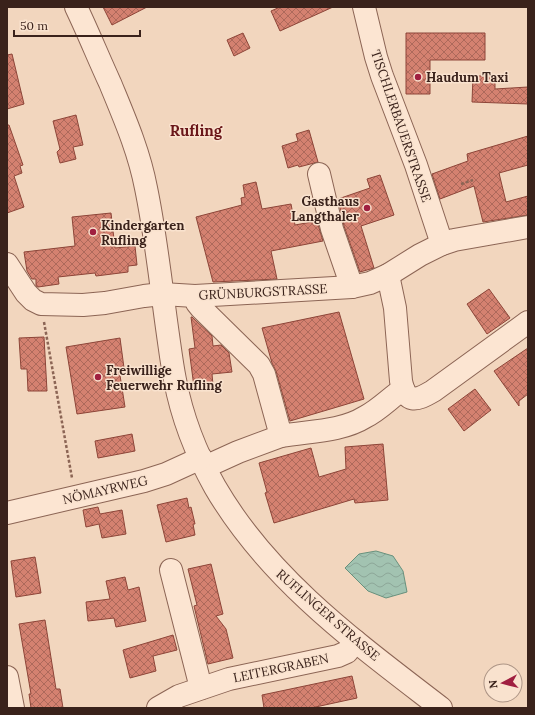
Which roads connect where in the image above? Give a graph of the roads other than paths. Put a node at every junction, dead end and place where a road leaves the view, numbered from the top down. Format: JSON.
{"nodes":[{"id":1,"x":76,"y":7,"type":"edge"},
{"id":2,"x":364,"y":7,"type":"edge"},
{"id":3,"x":319,"y":174,"type":"dead end"},
{"id":4,"x":528,"y":227,"type":"edge"},
{"id":5,"x":442,"y":244,"type":"junction"},
{"id":6,"x":7,"y":264,"type":"edge"},
{"id":7,"x":388,"y":275,"type":"junction"},
{"id":8,"x":352,"y":287,"type":"junction"},
{"id":9,"x":162,"y":294,"type":"junction"},
{"id":10,"x":195,"y":296,"type":"junction"},
{"id":11,"x":528,"y":322,"type":"edge"},
{"id":12,"x":403,"y":389,"type":"junction"},
{"id":13,"x":281,"y":436,"type":"junction"},
{"id":14,"x":203,"y":462,"type":"junction"},
{"id":15,"x":7,"y":513,"type":"edge"},
{"id":16,"x":171,"y":570,"type":"dead end"},
{"id":17,"x":355,"y":641,"type":"junction"},
{"id":18,"x":7,"y":677,"type":"edge"},
{"id":19,"x":201,"y":688,"type":"junction"},
{"id":20,"x":12,"y":708,"type":"edge"},
{"id":21,"x":158,"y":708,"type":"edge"},
{"id":22,"x":441,"y":708,"type":"edge"}],
"edges":[{"from":1,"to":9,"type":"street","name":"RUFLINGER STRASSE"},
{"from":2,"to":5,"type":"street","name":"TISCHLERBAUERSTRASSE"},
{"from":3,"to":8,"type":"street"},
{"from":4,"to":5,"type":"street","name":"GRÜNBURGSTRASSE"},
{"from":5,"to":7,"type":"street","name":"GRÜNBURGSTRASSE"},
{"from":6,"to":9,"type":"street","name":"GRÜNBURGSTRASSE"},
{"from":7,"to":8,"type":"street","name":"GRÜNBURGSTRASSE"},
{"from":7,"to":12,"type":"street"},
{"from":8,"to":10,"type":"street","name":"GRÜNBURGSTRASSE"},
{"from":9,"to":10,"type":"street","name":"GRÜNBURGSTRASSE"},
{"from":9,"to":14,"type":"street","name":"RUFLINGER STRASSE"},
{"from":10,"to":13,"type":"street"},
{"from":11,"to":12,"type":"street"},
{"from":12,"to":13,"type":"street","name":"NÖMAYRWEG"},
{"from":13,"to":14,"type":"street","name":"NÖMAYRWEG"},
{"from":14,"to":15,"type":"street","name":"NÖMAYRWEG"},
{"from":14,"to":17,"type":"street","name":"RUFLINGER STRASSE"},
{"from":16,"to":19,"type":"street"},
{"from":17,"to":19,"type":"street","name":"LEITERGRABEN"},
{"from":17,"to":22,"type":"street","name":"RUFLINGER STRASSE"},
{"from":18,"to":20,"type":"street"},
{"from":19,"to":21,"type":"street","name":"LEITERGRABEN"}]}
